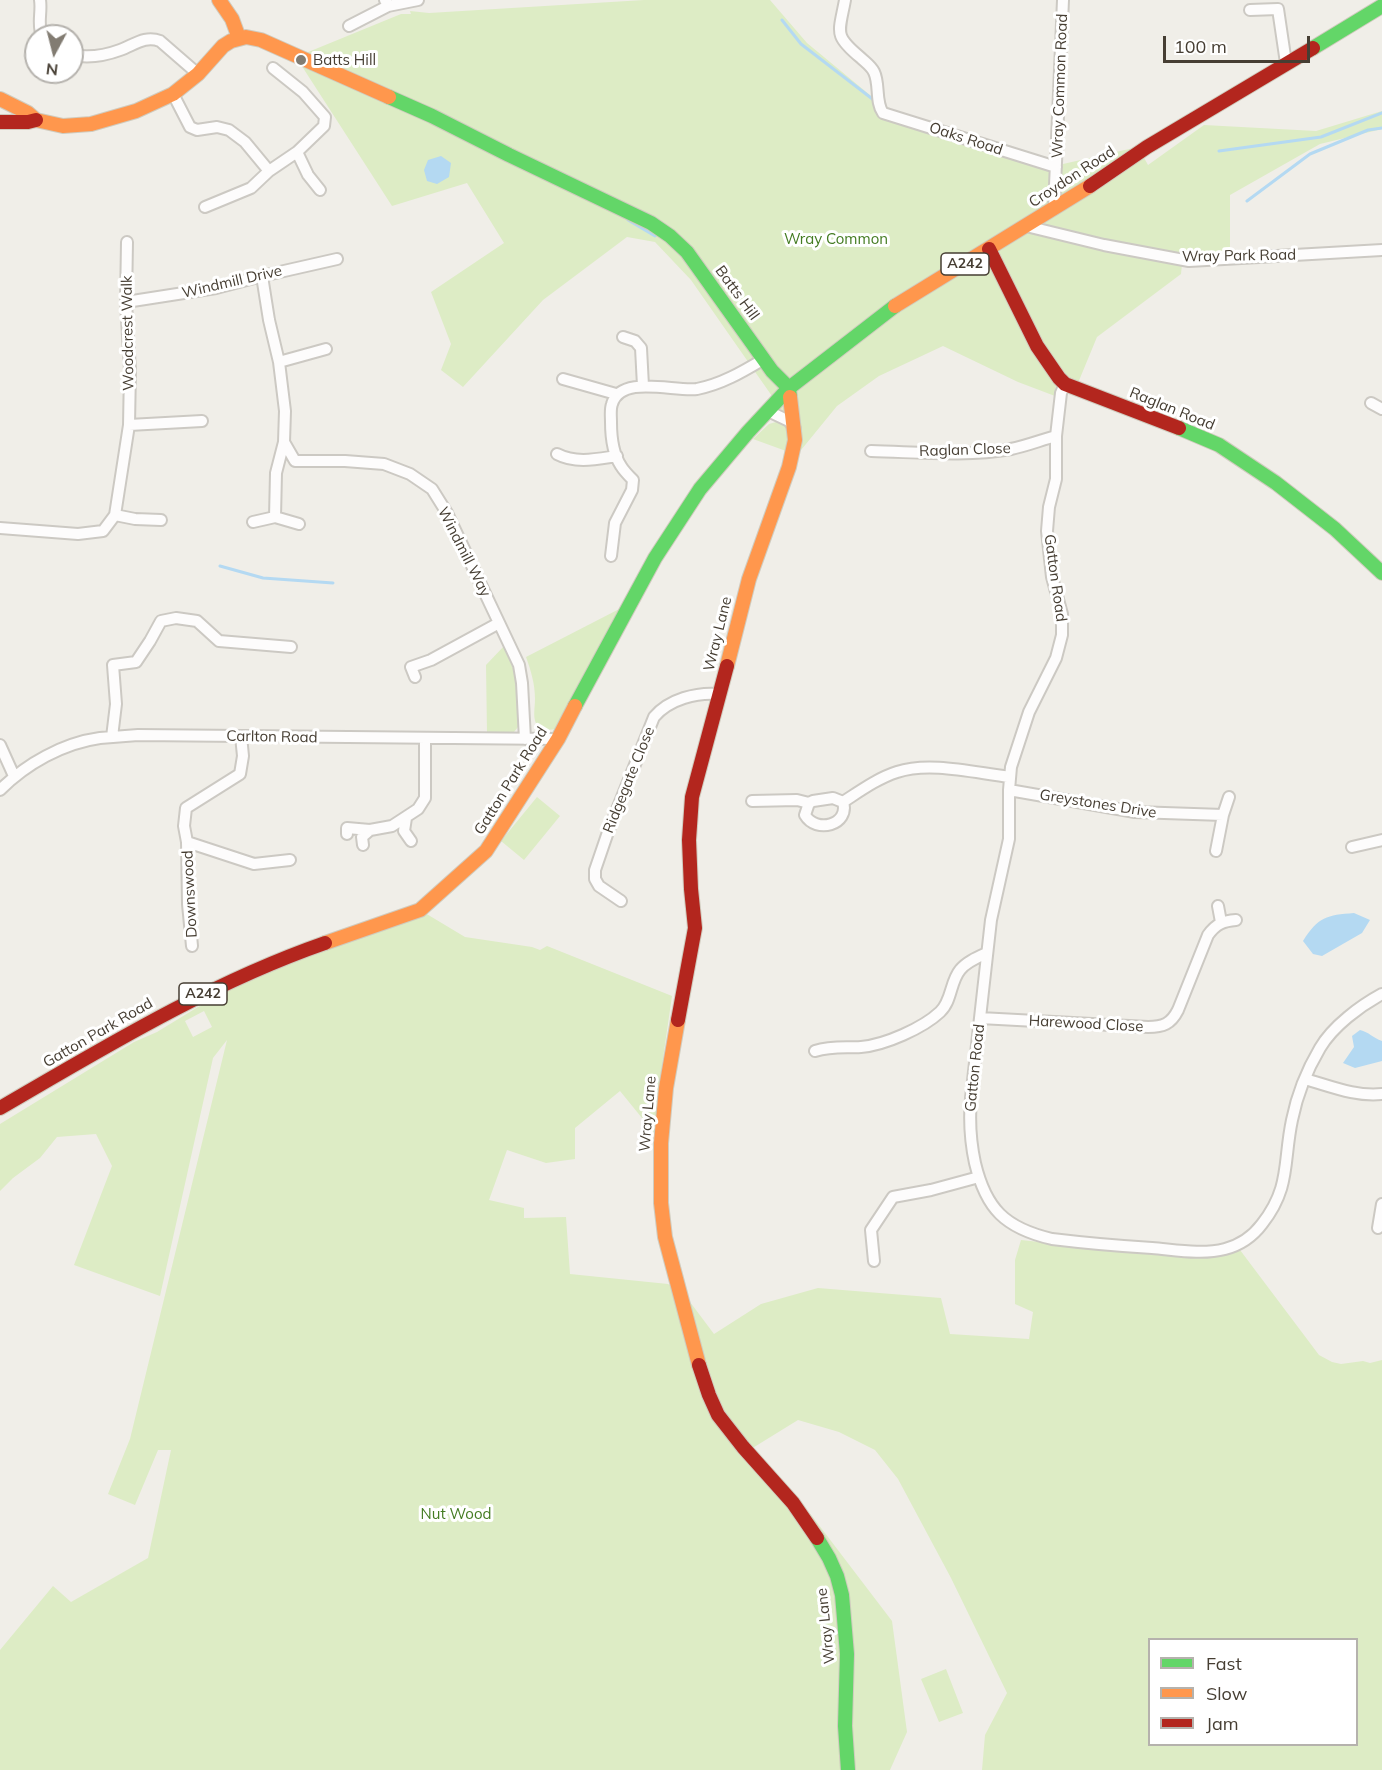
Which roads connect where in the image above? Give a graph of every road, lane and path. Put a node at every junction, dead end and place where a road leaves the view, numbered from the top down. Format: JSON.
{"nodes":[{"id":1,"x":40,"y":0,"type":"edge"},
{"id":2,"x":219,"y":0,"type":"edge"},
{"id":3,"x":418,"y":0,"type":"edge"},
{"id":4,"x":845,"y":0,"type":"edge"},
{"id":5,"x":1063,"y":0,"type":"edge"},
{"id":6,"x":387,"y":3,"type":"edge"},
{"id":7,"x":1382,"y":6,"type":"edge"},
{"id":8,"x":1250,"y":10,"type":"dead end"},
{"id":9,"x":39,"y":24,"type":"edge"},
{"id":10,"x":349,"y":26,"type":"dead end"},
{"id":11,"x":239,"y":38,"type":"junction"},
{"id":12,"x":84,"y":56,"type":"edge"},
{"id":13,"x":1286,"y":63,"type":"junction"},
{"id":14,"x":273,"y":68,"type":"dead end"},
{"id":15,"x":198,"y":74,"type":"junction"},
{"id":16,"x":173,"y":94,"type":"junction"},
{"id":17,"x":0,"y":99,"type":"edge"},
{"id":18,"x":36,"y":120,"type":"junction"},
{"id":19,"x":0,"y":122,"type":"edge"},
{"id":20,"x":297,"y":152,"type":"junction"},
{"id":21,"x":1056,"y":167,"type":"junction"},
{"id":22,"x":269,"y":171,"type":"junction"},
{"id":23,"x":320,"y":189,"type":"dead end"},
{"id":24,"x":205,"y":207,"type":"dead end"},
{"id":25,"x":1054,"y":209,"type":"junction"},
{"id":26,"x":1026,"y":226,"type":"junction"},
{"id":27,"x":127,"y":242,"type":"dead end"},
{"id":28,"x":990,"y":249,"type":"junction"},
{"id":29,"x":1382,"y":250,"type":"edge"},
{"id":30,"x":337,"y":259,"type":"dead end"},
{"id":31,"x":262,"y":276,"type":"junction"},
{"id":32,"x":126,"y":303,"type":"junction"},
{"id":33,"x":623,"y":337,"type":"dead end"},
{"id":34,"x":326,"y":350,"type":"dead end"},
{"id":35,"x":764,"y":359,"type":"junction"},
{"id":36,"x":279,"y":362,"type":"junction"},
{"id":37,"x":563,"y":379,"type":"dead end"},
{"id":38,"x":1065,"y":384,"type":"junction"},
{"id":39,"x":643,"y":386,"type":"junction"},
{"id":40,"x":789,"y":388,"type":"junction"},
{"id":41,"x":616,"y":394,"type":"junction"},
{"id":42,"x":1371,"y":403,"type":"dead end"},
{"id":43,"x":1382,"y":409,"type":"edge"},
{"id":44,"x":768,"y":411,"type":"junction"},
{"id":45,"x":202,"y":421,"type":"dead end"},
{"id":46,"x":129,"y":425,"type":"junction"},
{"id":47,"x":795,"y":429,"type":"junction"},
{"id":48,"x":1056,"y":436,"type":"junction"},
{"id":49,"x":284,"y":442,"type":"junction"},
{"id":50,"x":871,"y":450,"type":"dead end"},
{"id":51,"x":557,"y":454,"type":"dead end"},
{"id":52,"x":617,"y":456,"type":"junction"},
{"id":53,"x":295,"y":461,"type":"junction"},
{"id":54,"x":276,"y":473,"type":"junction"},
{"id":55,"x":114,"y":514,"type":"junction"},
{"id":56,"x":276,"y":517,"type":"junction"},
{"id":57,"x":161,"y":520,"type":"dead end"},
{"id":58,"x":253,"y":522,"type":"dead end"},
{"id":59,"x":299,"y":524,"type":"dead end"},
{"id":60,"x":0,"y":528,"type":"edge"},
{"id":61,"x":611,"y":556,"type":"dead end"},
{"id":62,"x":1382,"y":573,"type":"edge"},
{"id":63,"x":500,"y":623,"type":"junction"},
{"id":64,"x":291,"y":647,"type":"dead end"},
{"id":65,"x":411,"y":668,"type":"dead end"},
{"id":66,"x":720,"y":694,"type":"junction"},
{"id":67,"x":241,"y":736,"type":"junction"},
{"id":68,"x":112,"y":737,"type":"junction"},
{"id":69,"x":425,"y":739,"type":"junction"},
{"id":70,"x":525,"y":739,"type":"junction"},
{"id":71,"x":558,"y":740,"type":"junction"},
{"id":72,"x":0,"y":745,"type":"edge"},
{"id":73,"x":14,"y":776,"type":"junction"},
{"id":74,"x":1010,"y":777,"type":"junction"},
{"id":75,"x":0,"y":790,"type":"edge"},
{"id":76,"x":1009,"y":790,"type":"junction"},
{"id":77,"x":1229,"y":797,"type":"dead end"},
{"id":78,"x":752,"y":801,"type":"dead end"},
{"id":79,"x":843,"y":802,"type":"junction"},
{"id":80,"x":809,"y":803,"type":"junction"},
{"id":81,"x":1222,"y":815,"type":"junction"},
{"id":82,"x":406,"y":818,"type":"junction"},
{"id":83,"x":370,"y":830,"type":"junction"},
{"id":84,"x":347,"y":834,"type":"dead end"},
{"id":85,"x":1382,"y":840,"type":"edge"},
{"id":86,"x":411,"y":841,"type":"dead end"},
{"id":87,"x":187,"y":842,"type":"junction"},
{"id":88,"x":363,"y":845,"type":"dead end"},
{"id":89,"x":1352,"y":846,"type":"dead end"},
{"id":90,"x":1216,"y":851,"type":"dead end"},
{"id":91,"x":290,"y":860,"type":"dead end"},
{"id":92,"x":621,"y":901,"type":"dead end"},
{"id":93,"x":1218,"y":906,"type":"dead end"},
{"id":94,"x":1236,"y":920,"type":"dead end"},
{"id":95,"x":1221,"y":922,"type":"junction"},
{"id":96,"x":192,"y":946,"type":"dead end"},
{"id":97,"x":987,"y":953,"type":"junction"},
{"id":98,"x":1382,"y":994,"type":"edge"},
{"id":99,"x":980,"y":1018,"type":"junction"},
{"id":100,"x":815,"y":1051,"type":"dead end"},
{"id":101,"x":1305,"y":1079,"type":"junction"},
{"id":102,"x":1382,"y":1094,"type":"edge"},
{"id":103,"x":0,"y":1108,"type":"edge"},
{"id":104,"x":979,"y":1176,"type":"junction"},
{"id":105,"x":1382,"y":1204,"type":"edge"},
{"id":106,"x":1378,"y":1228,"type":"dead end"},
{"id":107,"x":874,"y":1261,"type":"dead end"},
{"id":108,"x":848,"y":1770,"type":"edge"}],
"edges":[{"from":1,"to":9,"type":"street"},
{"from":2,"to":11,"type":"street"},
{"from":3,"to":6,"type":"street"},
{"from":4,"to":21,"type":"street","name":"Oaks Road"},
{"from":5,"to":21,"type":"street","name":"Wray Common Road"},
{"from":6,"to":10,"type":"street"},
{"from":7,"to":13,"type":"street","name":"Croydon Road","number":"A242"},
{"from":8,"to":13,"type":"street"},
{"from":11,"to":15,"type":"street"},
{"from":11,"to":35,"type":"street","name":"Batts Hill"},
{"from":12,"to":15,"type":"street"},
{"from":13,"to":25,"type":"street","name":"Croydon Road","number":"A242"},
{"from":14,"to":20,"type":"street"},
{"from":15,"to":16,"type":"street"},
{"from":16,"to":18,"type":"street"},
{"from":16,"to":22,"type":"street"},
{"from":17,"to":18,"type":"street"},
{"from":18,"to":19,"type":"street"},
{"from":20,"to":22,"type":"street"},
{"from":20,"to":23,"type":"street"},
{"from":21,"to":25,"type":"street","name":"Wray Common Road"},
{"from":22,"to":24,"type":"street"},
{"from":25,"to":26,"type":"street","name":"Croydon Road","number":"A242"},
{"from":26,"to":28,"type":"street","name":"Croydon Road","number":"A242"},
{"from":26,"to":29,"type":"street","name":"Wray Park Road"},
{"from":27,"to":32,"type":"street","name":"Woodcrest Walk"},
{"from":28,"to":38,"type":"street","name":"Raglan Road"},
{"from":28,"to":40,"type":"street","name":"Croydon Road","number":"A242"},
{"from":30,"to":31,"type":"street","name":"Windmill Drive"},
{"from":31,"to":32,"type":"street","name":"Windmill Drive"},
{"from":31,"to":36,"type":"street"},
{"from":32,"to":46,"type":"street","name":"Woodcrest Walk"},
{"from":33,"to":39,"type":"street"},
{"from":34,"to":36,"type":"street"},
{"from":35,"to":39,"type":"street"},
{"from":35,"to":40,"type":"street","name":"Batts Hill"},
{"from":36,"to":49,"type":"street"},
{"from":37,"to":41,"type":"street"},
{"from":38,"to":48,"type":"street","name":"Gatton Road"},
{"from":38,"to":62,"type":"street","name":"Raglan Road"},
{"from":39,"to":41,"type":"street"},
{"from":40,"to":44,"type":"street","name":"Gatton Park Road","number":"A242"},
{"from":40,"to":47,"type":"street","name":"Wray Lane"},
{"from":41,"to":52,"type":"street"},
{"from":42,"to":43,"type":"street"},
{"from":44,"to":47,"type":"street"},
{"from":44,"to":71,"type":"street","name":"Gatton Park Road","number":"A242"},
{"from":45,"to":46,"type":"street"},
{"from":46,"to":55,"type":"street","name":"Woodcrest Walk"},
{"from":47,"to":66,"type":"street","name":"Wray Lane"},
{"from":48,"to":50,"type":"street","name":"Raglan Close"},
{"from":48,"to":74,"type":"street","name":"Gatton Road"},
{"from":49,"to":53,"type":"street"},
{"from":49,"to":54,"type":"street"},
{"from":51,"to":52,"type":"street"},
{"from":52,"to":61,"type":"street"},
{"from":53,"to":54,"type":"street"},
{"from":53,"to":63,"type":"street","name":"Windmill Way"},
{"from":54,"to":56,"type":"street"},
{"from":55,"to":57,"type":"street"},
{"from":55,"to":60,"type":"street"},
{"from":56,"to":58,"type":"street"},
{"from":56,"to":59,"type":"street"},
{"from":63,"to":65,"type":"street"},
{"from":63,"to":70,"type":"street","name":"Windmill Way"},
{"from":64,"to":68,"type":"street"},
{"from":66,"to":92,"type":"street","name":"Ridgegate Close"},
{"from":66,"to":108,"type":"street","name":"Wray Lane"},
{"from":67,"to":68,"type":"street","name":"Carlton Road"},
{"from":67,"to":69,"type":"street","name":"Carlton Road"},
{"from":67,"to":87,"type":"street","name":"Downswood"},
{"from":68,"to":73,"type":"street","name":"Carlton Road"},
{"from":69,"to":70,"type":"street","name":"Carlton Road"},
{"from":69,"to":82,"type":"street"},
{"from":70,"to":71,"type":"street","name":"Carlton Road"},
{"from":71,"to":103,"type":"street","name":"Gatton Park Road","number":"A242"},
{"from":72,"to":73,"type":"street"},
{"from":73,"to":75,"type":"street","name":"Carlton Road"},
{"from":74,"to":76,"type":"street","name":"Gatton Road"},
{"from":74,"to":79,"type":"street"},
{"from":76,"to":81,"type":"street","name":"Greystones Drive"},
{"from":76,"to":97,"type":"street","name":"Gatton Road"},
{"from":77,"to":81,"type":"street"},
{"from":78,"to":80,"type":"street"},
{"from":79,"to":80,"type":"street"},
{"from":79,"to":80,"type":"street"},
{"from":81,"to":90,"type":"street"},
{"from":82,"to":83,"type":"street"},
{"from":82,"to":86,"type":"street"},
{"from":83,"to":84,"type":"street"},
{"from":83,"to":88,"type":"street"},
{"from":85,"to":89,"type":"street"},
{"from":87,"to":91,"type":"street","name":"Downswood"},
{"from":87,"to":96,"type":"street","name":"Downswood"},
{"from":93,"to":95,"type":"street"},
{"from":94,"to":95,"type":"street"},
{"from":95,"to":99,"type":"street","name":"Harewood Close"},
{"from":97,"to":99,"type":"street","name":"Gatton Road"},
{"from":97,"to":100,"type":"street"},
{"from":98,"to":101,"type":"street","name":"Gatton Road"},
{"from":99,"to":104,"type":"street","name":"Gatton Road"},
{"from":101,"to":102,"type":"street"},
{"from":101,"to":104,"type":"street","name":"Gatton Road"},
{"from":104,"to":107,"type":"street"},
{"from":105,"to":106,"type":"street"}]}
